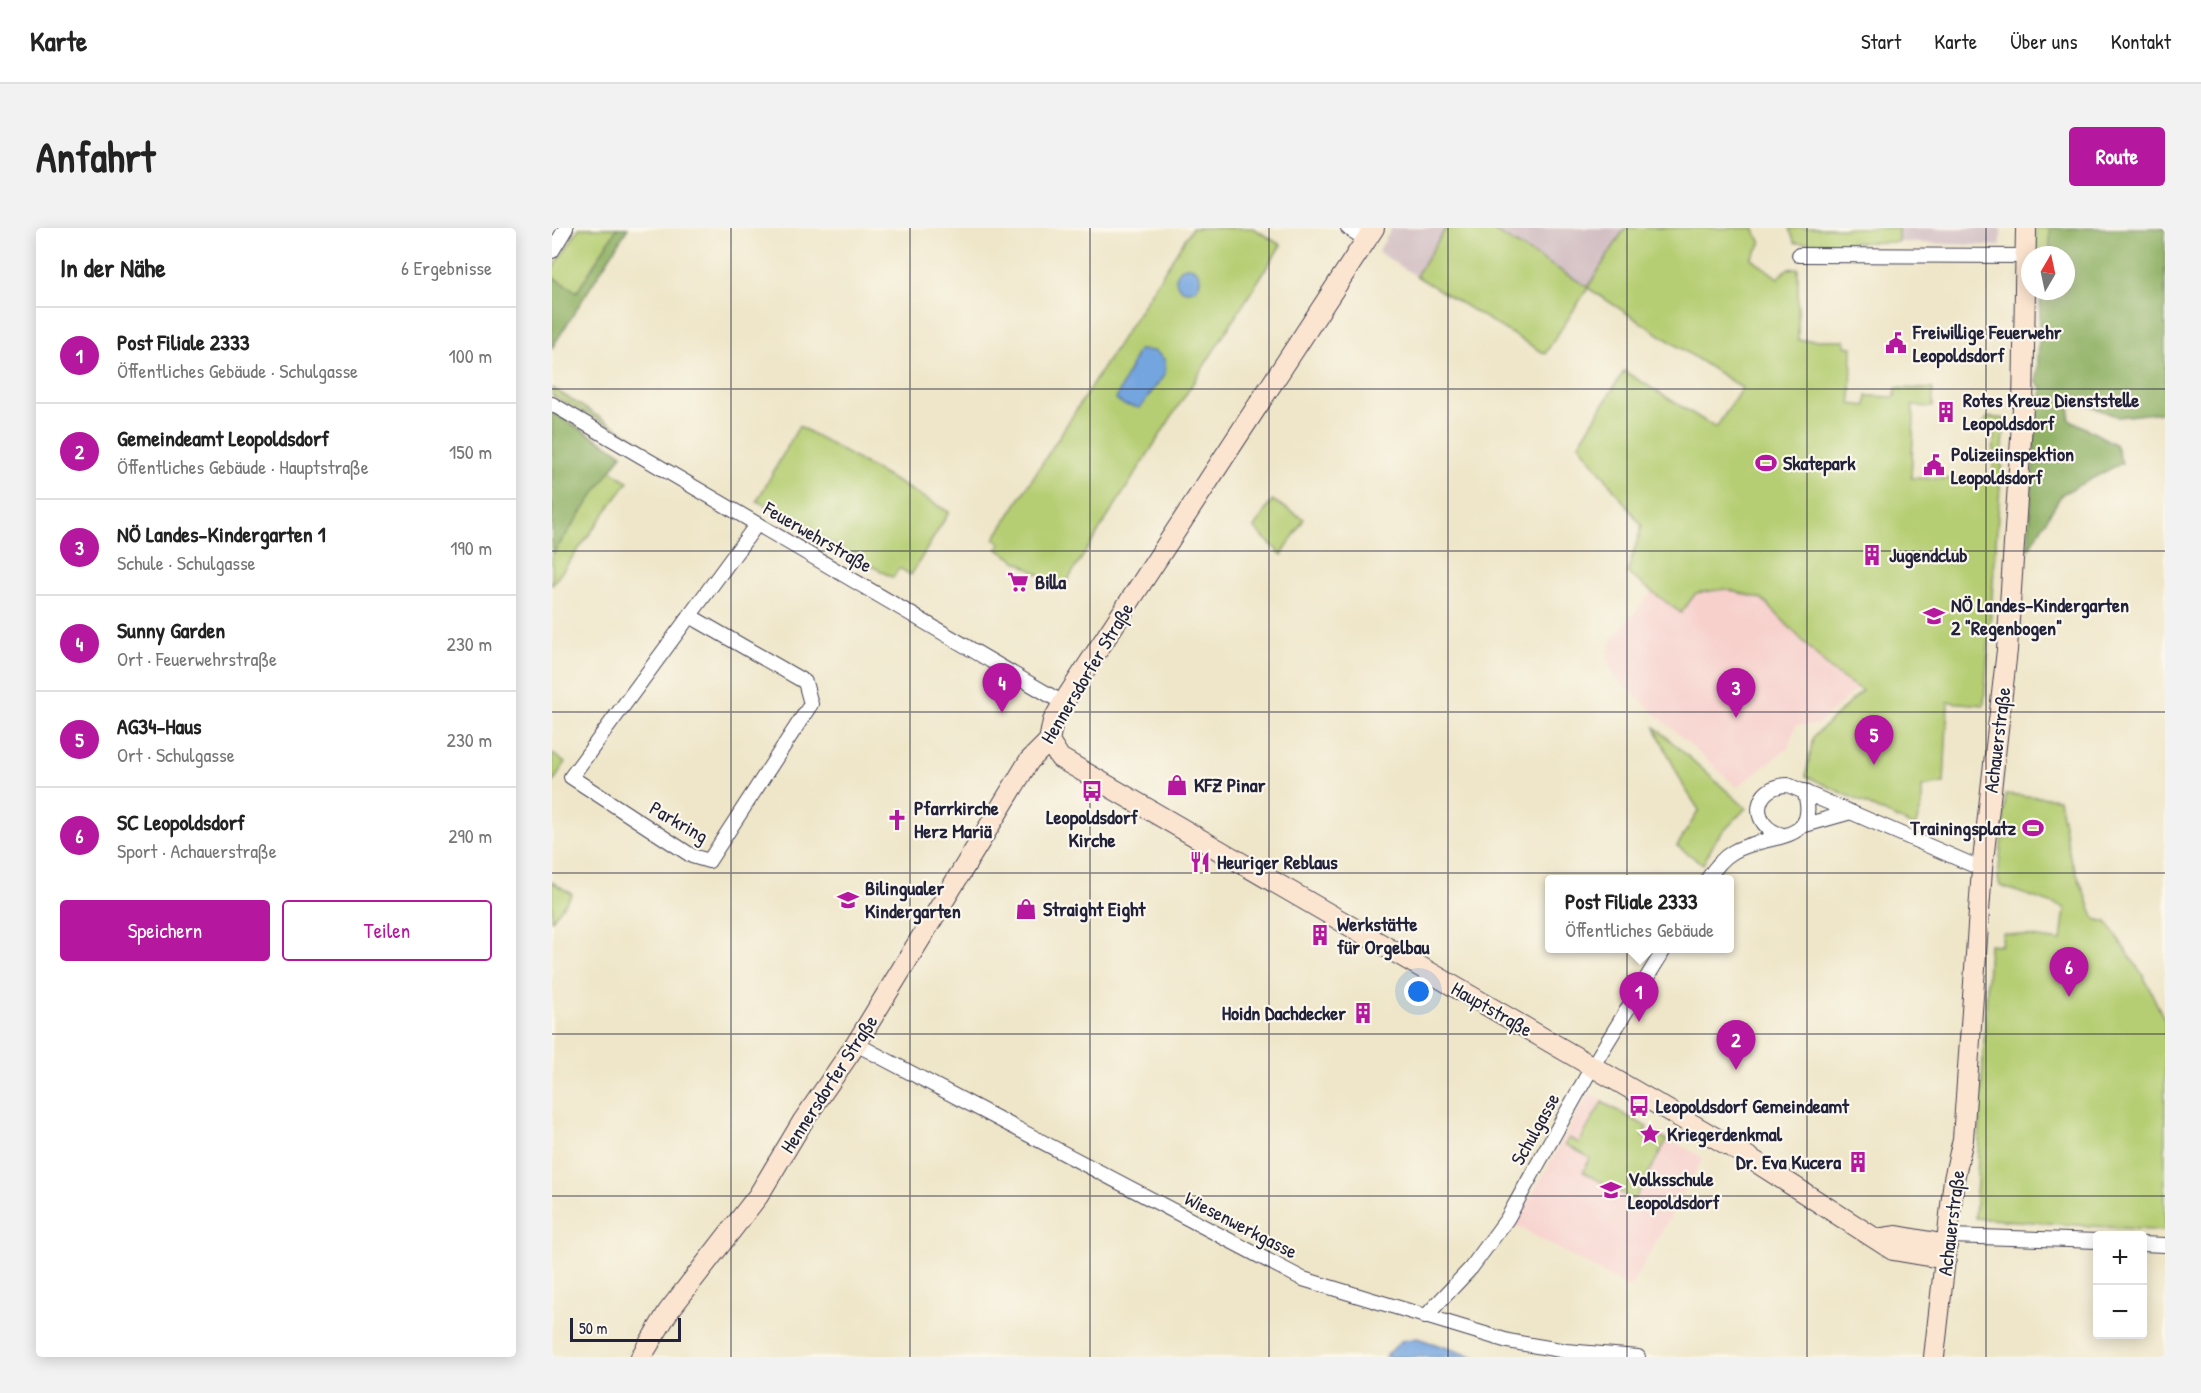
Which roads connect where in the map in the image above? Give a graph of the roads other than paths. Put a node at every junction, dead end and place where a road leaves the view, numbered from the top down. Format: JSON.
{"nodes":[{"id":1,"x":566,"y":228,"type":"edge"},
{"id":2,"x":1348,"y":228,"type":"edge"},
{"id":3,"x":2026,"y":228,"type":"edge"},
{"id":4,"x":1371,"y":234,"type":"edge"},
{"id":5,"x":2026,"y":246,"type":"edge"},
{"id":6,"x":552,"y":251,"type":"edge"},
{"id":7,"x":1799,"y":255,"type":"dead end"},
{"id":8,"x":2021,"y":256,"type":"edge"},
{"id":9,"x":2025,"y":300,"type":"edge"},
{"id":10,"x":552,"y":404,"type":"edge"},
{"id":11,"x":757,"y":524,"type":"junction"},
{"id":12,"x":690,"y":616,"type":"junction"},
{"id":13,"x":1064,"y":703,"type":"junction"},
{"id":14,"x":1049,"y":741,"type":"junction"},
{"id":15,"x":1804,"y":791,"type":"junction"},
{"id":16,"x":1851,"y":812,"type":"junction"},
{"id":17,"x":1805,"y":825,"type":"junction"},
{"id":18,"x":1783,"y":835,"type":"junction"},
{"id":19,"x":1982,"y":868,"type":"junction"},
{"id":20,"x":1711,"y":875,"type":"edge"},
{"id":21,"x":1662,"y":953,"type":"edge"},
{"id":22,"x":856,"y":1044,"type":"junction"},
{"id":23,"x":1592,"y":1067,"type":"junction"},
{"id":24,"x":2093,"y":1241,"type":"edge"},
{"id":25,"x":2147,"y":1244,"type":"edge"},
{"id":26,"x":2165,"y":1245,"type":"edge"},
{"id":27,"x":1947,"y":1247,"type":"junction"},
{"id":28,"x":1425,"y":1317,"type":"junction"},
{"id":29,"x":641,"y":1357,"type":"edge"},
{"id":30,"x":1638,"y":1357,"type":"edge"},
{"id":31,"x":1934,"y":1357,"type":"edge"}],
"edges":[{"from":1,"to":6,"type":"street"},
{"from":2,"to":4,"type":"street"},
{"from":3,"to":5,"type":"street","name":"Achauerstraße"},
{"from":4,"to":13,"type":"street","name":"Hennersdorfer Straße"},
{"from":7,"to":8,"type":"street"},
{"from":9,"to":19,"type":"street","name":"Achauerstraße"},
{"from":10,"to":11,"type":"street","name":"Feuerwehrstraße"},
{"from":11,"to":12,"type":"street","name":"Parkring"},
{"from":11,"to":13,"type":"street","name":"Feuerwehrstraße"},
{"from":12,"to":12,"type":"street","name":"Parkring"},
{"from":13,"to":14,"type":"street","name":"Hennersdorfer Straße"},
{"from":14,"to":22,"type":"street","name":"Hennersdorfer Straße"},
{"from":14,"to":23,"type":"street","name":"Hauptstraße"},
{"from":15,"to":16,"type":"street"},
{"from":15,"to":17,"type":"street"},
{"from":15,"to":18,"type":"street"},
{"from":16,"to":17,"type":"street"},
{"from":16,"to":19,"type":"street"},
{"from":17,"to":18,"type":"street"},
{"from":18,"to":20,"type":"street"},
{"from":19,"to":27,"type":"street","name":"Achauerstraße"},
{"from":21,"to":23,"type":"street","name":"Schulgasse"},
{"from":22,"to":28,"type":"street","name":"Wiesenwerkgasse"},
{"from":22,"to":29,"type":"street","name":"Hennersdorfer Straße"},
{"from":23,"to":27,"type":"street","name":"Hauptstraße"},
{"from":23,"to":28,"type":"street","name":"Schulgasse"},
{"from":24,"to":27,"type":"street"},
{"from":25,"to":26,"type":"street"},
{"from":27,"to":31,"type":"street","name":"Achauerstraße"},
{"from":28,"to":30,"type":"street","name":"Wiesenwerkgasse"}]}
